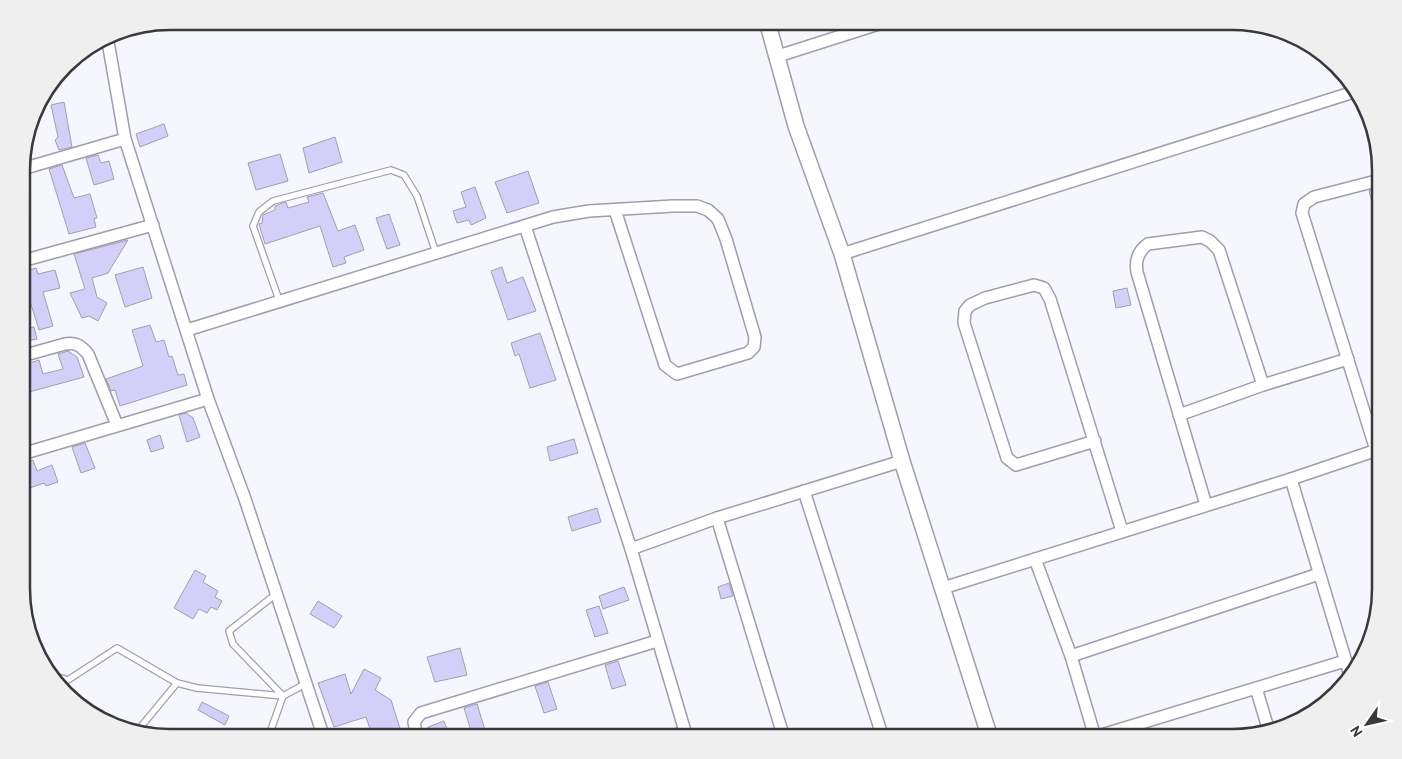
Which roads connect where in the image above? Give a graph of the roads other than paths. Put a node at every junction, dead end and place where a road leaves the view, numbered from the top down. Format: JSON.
{"nodes":[{"id":1,"x":770,"y":30,"type":"edge"},
{"id":2,"x":860,"y":30,"type":"edge"},
{"id":3,"x":109,"y":45,"type":"edge"},
{"id":4,"x":778,"y":56,"type":"junction"},
{"id":5,"x":1349,"y":94,"type":"edge"},
{"id":6,"x":125,"y":139,"type":"junction"},
{"id":7,"x":30,"y":167,"type":"edge"},
{"id":8,"x":1372,"y":182,"type":"edge"},
{"id":9,"x":615,"y":210,"type":"junction"},
{"id":10,"x":153,"y":225,"type":"junction"},
{"id":11,"x":525,"y":226,"type":"junction"},
{"id":12,"x":436,"y":253,"type":"junction"},
{"id":13,"x":842,"y":254,"type":"junction"},
{"id":14,"x":30,"y":259,"type":"edge"},
{"id":15,"x":279,"y":300,"type":"junction"},
{"id":16,"x":187,"y":330,"type":"junction"},
{"id":17,"x":30,"y":354,"type":"edge"},
{"id":18,"x":1348,"y":359,"type":"junction"},
{"id":19,"x":1263,"y":385,"type":"junction"},
{"id":20,"x":208,"y":399,"type":"junction"},
{"id":21,"x":1179,"y":415,"type":"junction"},
{"id":22,"x":118,"y":425,"type":"junction"},
{"id":23,"x":1372,"y":432,"type":"edge"},
{"id":24,"x":1095,"y":441,"type":"junction"},
{"id":25,"x":30,"y":452,"type":"edge"},
{"id":26,"x":1372,"y":452,"type":"edge"},
{"id":27,"x":902,"y":461,"type":"junction"},
{"id":28,"x":1291,"y":479,"type":"junction"},
{"id":29,"x":804,"y":490,"type":"junction"},
{"id":30,"x":1206,"y":505,"type":"junction"},
{"id":31,"x":717,"y":518,"type":"junction"},
{"id":32,"x":1122,"y":531,"type":"junction"},
{"id":33,"x":631,"y":549,"type":"junction"},
{"id":34,"x":1035,"y":559,"type":"junction"},
{"id":35,"x":1319,"y":574,"type":"junction"},
{"id":36,"x":943,"y":588,"type":"junction"},
{"id":37,"x":276,"y":594,"type":"junction"},
{"id":38,"x":657,"y":641,"type":"junction"},
{"id":39,"x":1071,"y":656,"type":"junction"},
{"id":40,"x":1345,"y":661,"type":"junction"},
{"id":41,"x":1347,"y":668,"type":"edge"},
{"id":42,"x":63,"y":678,"type":"edge"},
{"id":43,"x":177,"y":683,"type":"junction"},
{"id":44,"x":307,"y":683,"type":"junction"},
{"id":45,"x":1256,"y":688,"type":"junction"},
{"id":46,"x":283,"y":696,"type":"junction"},
{"id":47,"x":1267,"y":724,"type":"edge"},
{"id":48,"x":142,"y":726,"type":"edge"},
{"id":49,"x":271,"y":729,"type":"edge"},
{"id":50,"x":321,"y":729,"type":"edge"},
{"id":51,"x":415,"y":729,"type":"edge"},
{"id":52,"x":684,"y":729,"type":"edge"},
{"id":53,"x":781,"y":729,"type":"edge"},
{"id":54,"x":880,"y":729,"type":"edge"},
{"id":55,"x":987,"y":729,"type":"edge"},
{"id":56,"x":1093,"y":729,"type":"edge"},
{"id":57,"x":1121,"y":729,"type":"edge"}],
"edges":[{"from":1,"to":4,"type":"street"},
{"from":2,"to":4,"type":"street"},
{"from":3,"to":6,"type":"street"},
{"from":4,"to":13,"type":"street"},
{"from":5,"to":13,"type":"street"},
{"from":6,"to":7,"type":"street"},
{"from":6,"to":10,"type":"street"},
{"from":8,"to":18,"type":"street"},
{"from":9,"to":9,"type":"street"},
{"from":9,"to":11,"type":"street"},
{"from":10,"to":14,"type":"street"},
{"from":10,"to":16,"type":"street"},
{"from":11,"to":12,"type":"street"},
{"from":11,"to":33,"type":"street"},
{"from":12,"to":15,"type":"street"},
{"from":12,"to":15,"type":"lane"},
{"from":13,"to":27,"type":"street"},
{"from":15,"to":16,"type":"street"},
{"from":16,"to":20,"type":"street"},
{"from":17,"to":22,"type":"street"},
{"from":18,"to":19,"type":"street"},
{"from":18,"to":23,"type":"street"},
{"from":19,"to":21,"type":"street"},
{"from":19,"to":21,"type":"street"},
{"from":20,"to":22,"type":"street"},
{"from":20,"to":37,"type":"street"},
{"from":21,"to":30,"type":"street"},
{"from":22,"to":25,"type":"street"},
{"from":24,"to":24,"type":"street"},
{"from":24,"to":32,"type":"street"},
{"from":26,"to":28,"type":"street"},
{"from":27,"to":29,"type":"street"},
{"from":27,"to":36,"type":"street"},
{"from":28,"to":30,"type":"street"},
{"from":28,"to":35,"type":"street"},
{"from":29,"to":31,"type":"street"},
{"from":29,"to":54,"type":"street"},
{"from":30,"to":32,"type":"street"},
{"from":31,"to":33,"type":"street"},
{"from":31,"to":53,"type":"street"},
{"from":32,"to":34,"type":"street"},
{"from":33,"to":38,"type":"street"},
{"from":34,"to":36,"type":"street"},
{"from":34,"to":39,"type":"street"},
{"from":35,"to":39,"type":"street"},
{"from":35,"to":40,"type":"street"},
{"from":36,"to":55,"type":"street"},
{"from":37,"to":44,"type":"street"},
{"from":37,"to":46,"type":"lane"},
{"from":38,"to":51,"type":"street"},
{"from":38,"to":52,"type":"street"},
{"from":39,"to":56,"type":"street"},
{"from":40,"to":41,"type":"street"},
{"from":40,"to":45,"type":"street"},
{"from":42,"to":43,"type":"lane"},
{"from":43,"to":46,"type":"lane"},
{"from":43,"to":48,"type":"lane"},
{"from":44,"to":46,"type":"lane"},
{"from":44,"to":50,"type":"street"},
{"from":45,"to":47,"type":"street"},
{"from":45,"to":57,"type":"street"},
{"from":46,"to":49,"type":"lane"}]}
